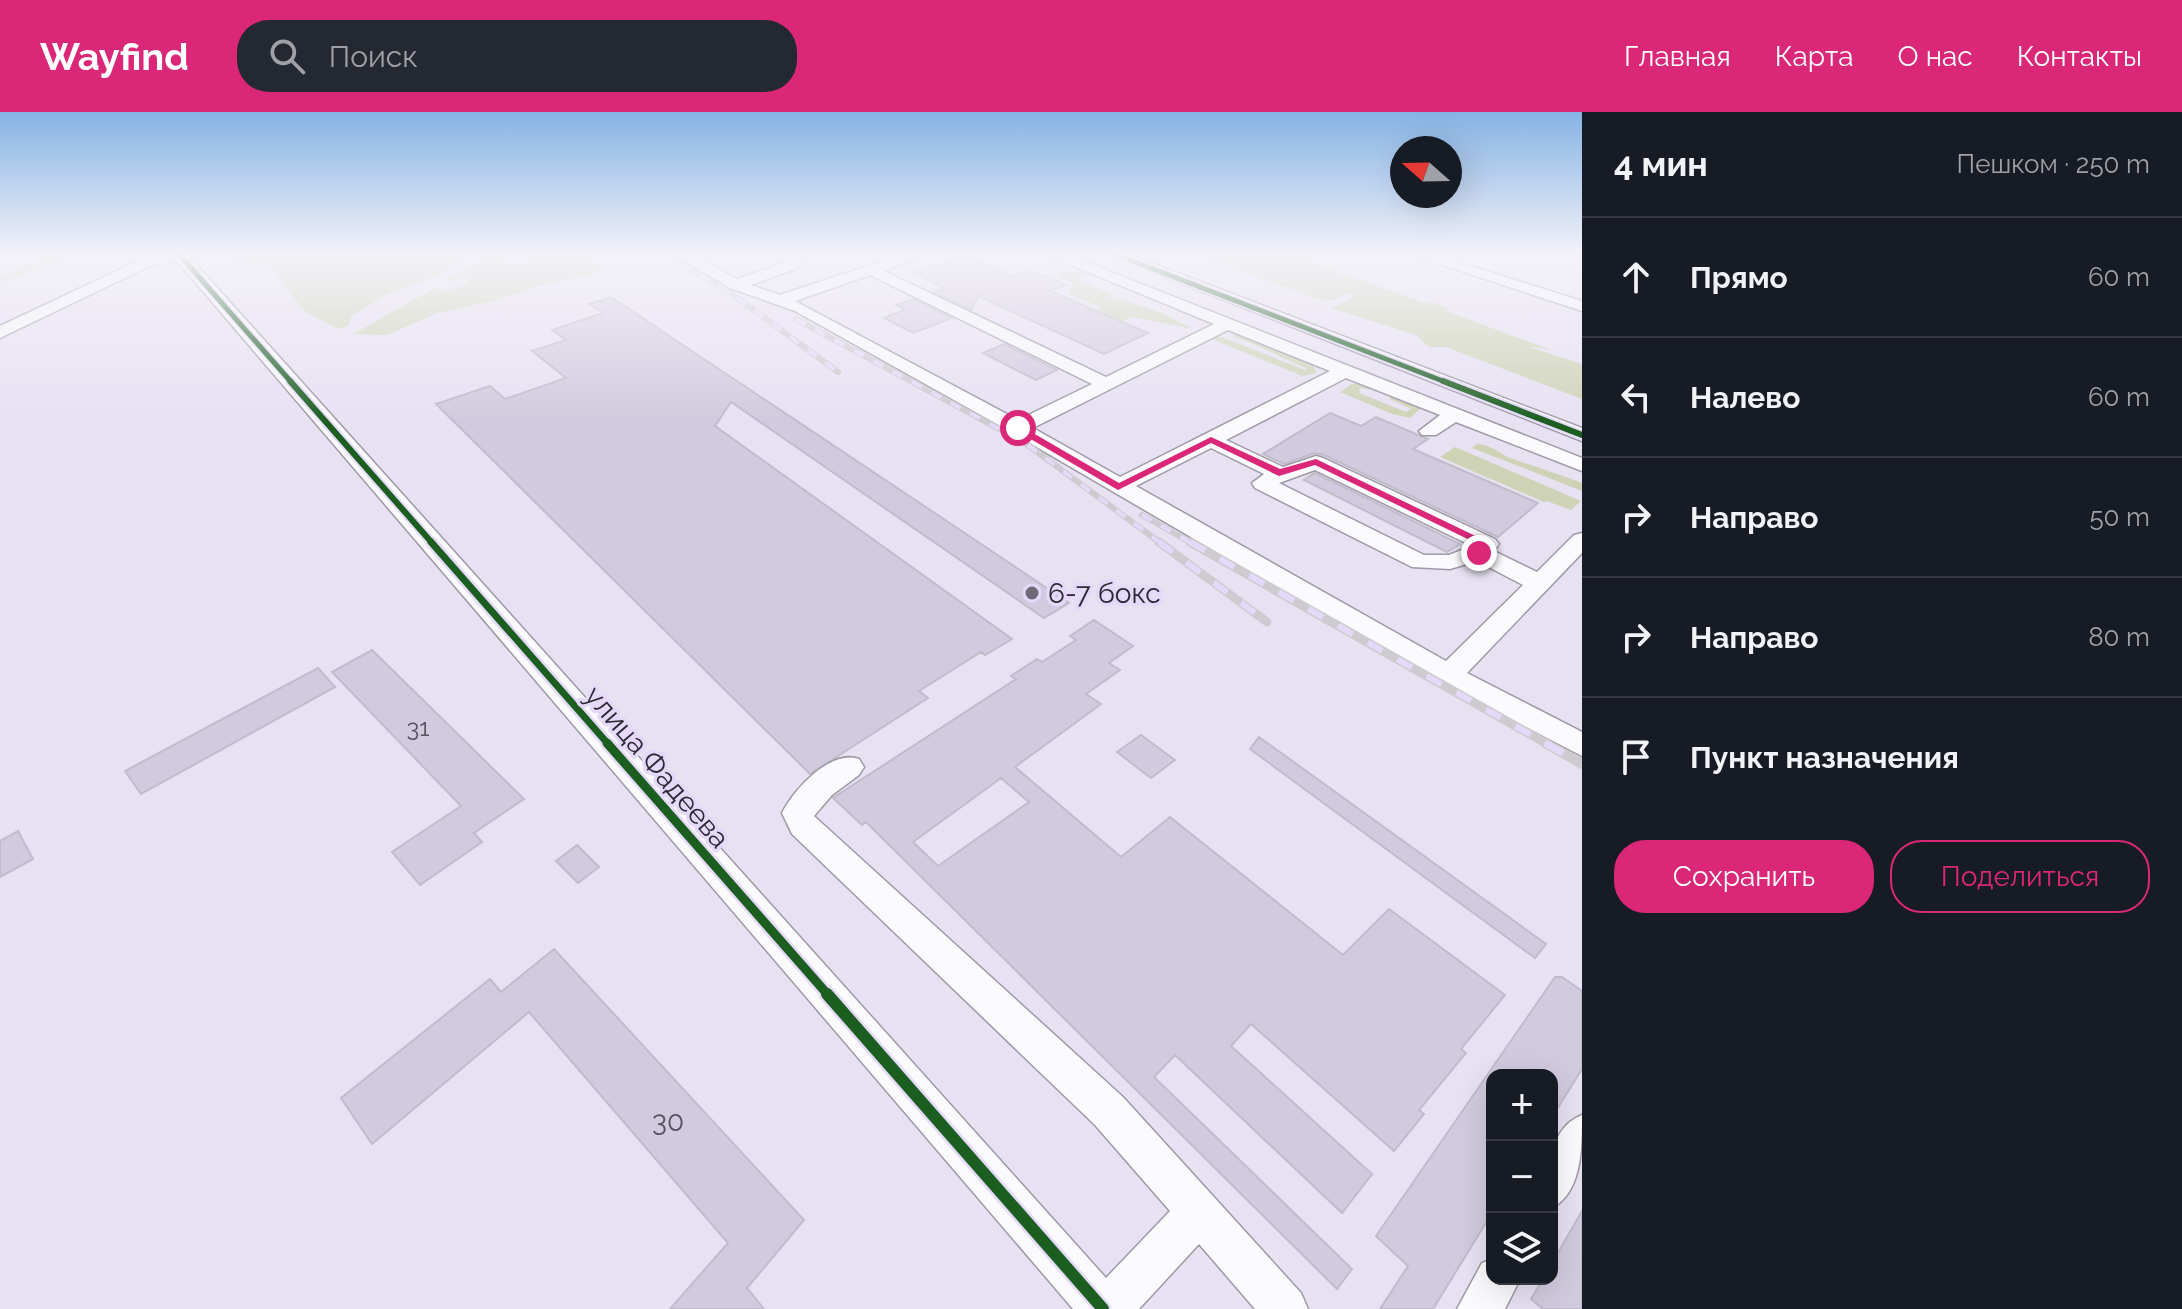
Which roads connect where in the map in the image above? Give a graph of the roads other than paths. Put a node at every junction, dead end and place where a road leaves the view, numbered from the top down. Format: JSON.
{"nodes":[{"id":1,"x":50,"y":309,"type":"edge"},
{"id":2,"x":226,"y":309,"type":"edge"},
{"id":3,"x":797,"y":309,"type":"edge"},
{"id":4,"x":951,"y":309,"type":"edge"},
{"id":5,"x":1187,"y":309,"type":"edge"},
{"id":6,"x":1256,"y":309,"type":"edge"},
{"id":7,"x":1226,"y":325,"type":"junction"},
{"id":8,"x":0,"y":333,"type":"edge"},
{"id":9,"x":1343,"y":372,"type":"junction"},
{"id":10,"x":1106,"y":384,"type":"junction"},
{"id":11,"x":1453,"y":415,"type":"junction"},
{"id":12,"x":1018,"y":428,"type":"junction"},
{"id":13,"x":1429,"y":431,"type":"dead end"},
{"id":14,"x":1582,"y":435,"type":"edge"},
{"id":15,"x":1211,"y":440,"type":"junction"},
{"id":16,"x":1582,"y":465,"type":"edge"},
{"id":17,"x":1279,"y":473,"type":"junction"},
{"id":18,"x":1118,"y":487,"type":"junction"},
{"id":19,"x":1582,"y":540,"type":"edge"},
{"id":20,"x":1479,"y":553,"type":"junction"},
{"id":21,"x":1539,"y":583,"type":"junction"},
{"id":22,"x":1449,"y":675,"type":"junction"},
{"id":23,"x":1582,"y":745,"type":"edge"},
{"id":24,"x":849,"y":767,"type":"dead end"},
{"id":25,"x":1582,"y":1135,"type":"edge"},
{"id":26,"x":1558,"y":1177,"type":"edge"},
{"id":27,"x":1199,"y":1212,"type":"junction"},
{"id":28,"x":1494,"y":1285,"type":"edge"},
{"id":29,"x":1105,"y":1309,"type":"edge"},
{"id":30,"x":1285,"y":1309,"type":"edge"},
{"id":31,"x":1480,"y":1309,"type":"edge"}],
"edges":[{"from":1,"to":8,"type":"street"},
{"from":2,"to":29,"type":"street","name":"улица Фадеева"},
{"from":3,"to":12,"type":"street"},
{"from":4,"to":10,"type":"street"},
{"from":5,"to":7,"type":"street"},
{"from":6,"to":14,"type":"street"},
{"from":7,"to":9,"type":"street"},
{"from":7,"to":10,"type":"street"},
{"from":9,"to":11,"type":"street"},
{"from":9,"to":15,"type":"street"},
{"from":10,"to":12,"type":"street"},
{"from":11,"to":13,"type":"street"},
{"from":11,"to":16,"type":"street"},
{"from":12,"to":18,"type":"street"},
{"from":15,"to":17,"type":"street"},
{"from":15,"to":18,"type":"street"},
{"from":17,"to":20,"type":"street"},
{"from":17,"to":20,"type":"street"},
{"from":18,"to":22,"type":"street"},
{"from":19,"to":21,"type":"street"},
{"from":20,"to":21,"type":"street"},
{"from":21,"to":22,"type":"street"},
{"from":22,"to":23,"type":"street"},
{"from":24,"to":27,"type":"street"},
{"from":25,"to":26,"type":"street"},
{"from":27,"to":29,"type":"street"},
{"from":27,"to":30,"type":"street"},
{"from":28,"to":31,"type":"street"}]}
